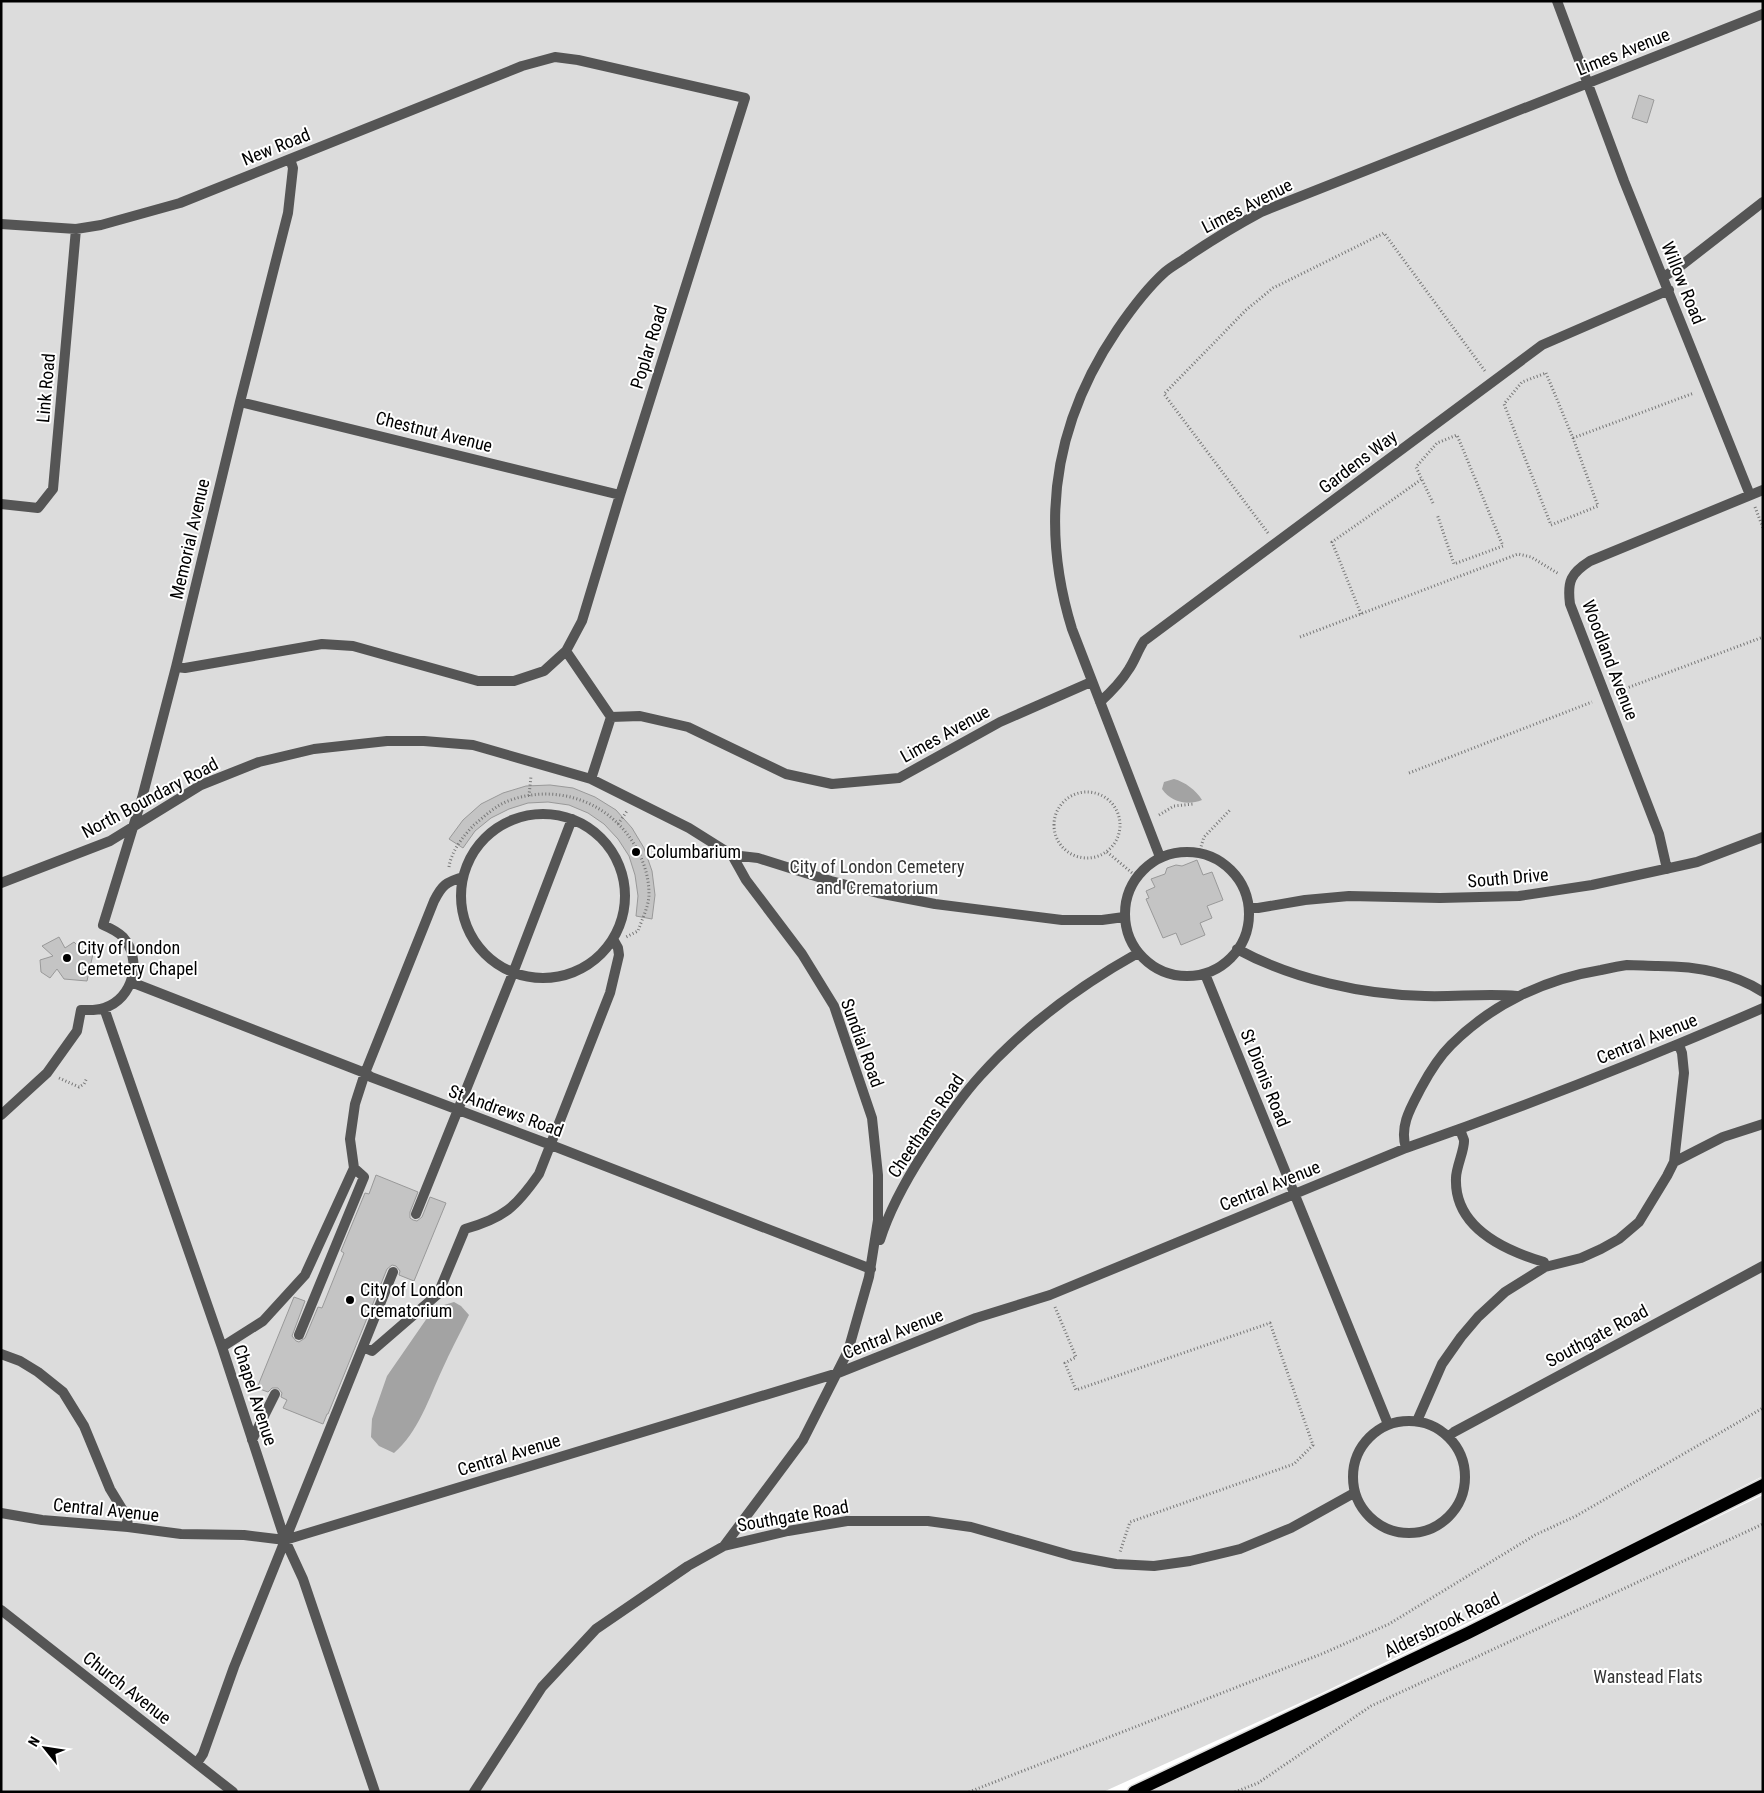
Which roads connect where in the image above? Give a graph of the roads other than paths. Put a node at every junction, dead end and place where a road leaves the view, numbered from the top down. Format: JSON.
{"nodes":[{"id":1,"x":1556,"y":1,"type":"edge"},
{"id":2,"x":1763,"y":14,"type":"edge"},
{"id":3,"x":555,"y":57,"type":"joint"},
{"id":4,"x":1586,"y":83,"type":"junction"},
{"id":5,"x":290,"y":159,"type":"junction"},
{"id":6,"x":1763,"y":202,"type":"edge"},
{"id":7,"x":1,"y":224,"type":"edge"},
{"id":8,"x":76,"y":229,"type":"junction"},
{"id":9,"x":1663,"y":277,"type":"junction"},
{"id":10,"x":1668,"y":290,"type":"junction"},
{"id":11,"x":240,"y":402,"type":"junction"},
{"id":12,"x":1763,"y":490,"type":"edge"},
{"id":13,"x":620,"y":495,"type":"junction"},
{"id":14,"x":1750,"y":495,"type":"junction"},
{"id":15,"x":1,"y":504,"type":"edge"},
{"id":16,"x":566,"y":651,"type":"junction"},
{"id":17,"x":176,"y":667,"type":"junction"},
{"id":18,"x":1093,"y":686,"type":"junction"},
{"id":19,"x":1100,"y":702,"type":"junction"},
{"id":20,"x":611,"y":717,"type":"junction"},
{"id":21,"x":591,"y":779,"type":"junction"},
{"id":22,"x":572,"y":819,"type":"junction"},
{"id":23,"x":133,"y":827,"type":"junction"},
{"id":24,"x":1763,"y":837,"type":"edge"},
{"id":25,"x":732,"y":855,"type":"junction"},
{"id":26,"x":1160,"y":857,"type":"junction"},
{"id":27,"x":1667,"y":869,"type":"junction"},
{"id":28,"x":463,"y":877,"type":"junction"},
{"id":29,"x":1,"y":883,"type":"edge"},
{"id":30,"x":1249,"y":908,"type":"junction"},
{"id":31,"x":1124,"y":917,"type":"junction"},
{"id":32,"x":612,"y":939,"type":"junction"},
{"id":33,"x":1237,"y":949,"type":"junction"},
{"id":34,"x":1138,"y":953,"type":"junction"},
{"id":35,"x":513,"y":973,"type":"junction"},
{"id":36,"x":1205,"y":974,"type":"junction"},
{"id":37,"x":131,"y":982,"type":"junction"},
{"id":38,"x":1763,"y":992,"type":"edge"},
{"id":39,"x":1517,"y":996,"type":"junction"},
{"id":40,"x":104,"y":1008,"type":"junction"},
{"id":41,"x":1763,"y":1008,"type":"edge"},
{"id":42,"x":1679,"y":1045,"type":"junction"},
{"id":43,"x":365,"y":1073,"type":"junction"},
{"id":44,"x":457,"y":1110,"type":"junction"},
{"id":45,"x":1,"y":1116,"type":"edge"},
{"id":46,"x":1763,"y":1124,"type":"edge"},
{"id":47,"x":1460,"y":1129,"type":"junction"},
{"id":48,"x":551,"y":1145,"type":"junction"},
{"id":49,"x":1406,"y":1148,"type":"junction"},
{"id":50,"x":1674,"y":1162,"type":"junction"},
{"id":51,"x":354,"y":1168,"type":"junction"},
{"id":52,"x":1294,"y":1194,"type":"junction"},
{"id":53,"x":416,"y":1214,"type":"dead end"},
{"id":54,"x":1545,"y":1266,"type":"junction"},
{"id":55,"x":1763,"y":1266,"type":"edge"},
{"id":56,"x":871,"y":1269,"type":"junction"},
{"id":57,"x":393,"y":1272,"type":"dead end"},
{"id":58,"x":299,"y":1335,"type":"dead end"},
{"id":59,"x":222,"y":1347,"type":"junction"},
{"id":60,"x":363,"y":1347,"type":"junction"},
{"id":61,"x":1,"y":1354,"type":"edge"},
{"id":62,"x":838,"y":1373,"type":"junction"},
{"id":63,"x":274,"y":1394,"type":"dead end"},
{"id":64,"x":1417,"y":1421,"type":"junction"},
{"id":65,"x":1388,"y":1424,"type":"junction"},
{"id":66,"x":1448,"y":1437,"type":"junction"},
{"id":67,"x":252,"y":1440,"type":"junction"},
{"id":68,"x":1763,"y":1485,"type":"edge"},
{"id":69,"x":1354,"y":1493,"type":"junction"},
{"id":70,"x":1,"y":1513,"type":"edge"},
{"id":71,"x":128,"y":1527,"type":"junction"},
{"id":72,"x":285,"y":1540,"type":"junction"},
{"id":73,"x":724,"y":1546,"type":"junction"},
{"id":74,"x":1,"y":1610,"type":"edge"},
{"id":75,"x":197,"y":1763,"type":"junction"},
{"id":76,"x":233,"y":1792,"type":"edge"},
{"id":77,"x":375,"y":1792,"type":"edge"},
{"id":78,"x":474,"y":1792,"type":"edge"},
{"id":79,"x":1134,"y":1792,"type":"edge"}],
"edges":[{"from":1,"to":4,"type":"lane","name":"Willow Road"},
{"from":2,"to":4,"type":"lane","name":"Limes Avenue"},
{"from":3,"to":5,"type":"lane","name":"New Road"},
{"from":3,"to":13,"type":"lane","name":"Poplar Road"},
{"from":4,"to":9,"type":"lane","name":"Willow Road"},
{"from":4,"to":18,"type":"lane","name":"Limes Avenue"},
{"from":5,"to":8,"type":"lane","name":"New Road"},
{"from":5,"to":11,"type":"lane","name":"Memorial Avenue"},
{"from":6,"to":9,"type":"lane"},
{"from":7,"to":8,"type":"lane","name":"New Road"},
{"from":8,"to":15,"type":"lane","name":"Link Road"},
{"from":9,"to":10,"type":"lane","name":"Willow Road"},
{"from":10,"to":14,"type":"lane","name":"Willow Road"},
{"from":10,"to":19,"type":"lane","name":"Gardens Way"},
{"from":11,"to":13,"type":"lane","name":"Chestnut Avenue"},
{"from":11,"to":17,"type":"lane","name":"Memorial Avenue"},
{"from":12,"to":14,"type":"lane","name":"Woodland Avenue"},
{"from":13,"to":16,"type":"lane","name":"Poplar Road"},
{"from":14,"to":27,"type":"lane","name":"Woodland Avenue"},
{"from":16,"to":17,"type":"lane"},
{"from":16,"to":20,"type":"lane"},
{"from":17,"to":23,"type":"lane","name":"Memorial Avenue"},
{"from":18,"to":19,"type":"lane"},
{"from":18,"to":20,"type":"lane","name":"Limes Avenue"},
{"from":19,"to":26,"type":"lane"},
{"from":20,"to":21,"type":"lane"},
{"from":21,"to":23,"type":"lane","name":"North Boundary Road"},
{"from":21,"to":25,"type":"lane","name":"North Boundary Road"},
{"from":22,"to":28,"type":"lane"},
{"from":22,"to":32,"type":"lane"},
{"from":22,"to":35,"type":"lane"},
{"from":23,"to":29,"type":"lane","name":"North Boundary Road"},
{"from":23,"to":37,"type":"lane","name":"Memorial Avenue"},
{"from":24,"to":27,"type":"lane","name":"South Drive"},
{"from":25,"to":31,"type":"lane","name":"North Boundary Road"},
{"from":25,"to":56,"type":"lane","name":"Sundial Road"},
{"from":26,"to":30,"type":"lane"},
{"from":26,"to":31,"type":"lane"},
{"from":27,"to":30,"type":"lane","name":"South Drive"},
{"from":28,"to":35,"type":"lane"},
{"from":28,"to":43,"type":"lane"},
{"from":30,"to":33,"type":"lane"},
{"from":31,"to":34,"type":"lane"},
{"from":32,"to":35,"type":"lane"},
{"from":32,"to":48,"type":"lane"},
{"from":33,"to":36,"type":"lane"},
{"from":33,"to":39,"type":"lane"},
{"from":34,"to":36,"type":"lane"},
{"from":34,"to":56,"type":"lane","name":"Cheethams Road"},
{"from":35,"to":44,"type":"lane"},
{"from":36,"to":52,"type":"lane","name":"St Dionis Road"},
{"from":37,"to":40,"type":"lane"},
{"from":37,"to":43,"type":"lane","name":"St Andrews Road"},
{"from":38,"to":39,"type":"lane"},
{"from":39,"to":49,"type":"lane"},
{"from":40,"to":45,"type":"lane"},
{"from":40,"to":59,"type":"lane","name":"Chapel Avenue"},
{"from":41,"to":42,"type":"lane","name":"Central Avenue"},
{"from":42,"to":47,"type":"lane","name":"Central Avenue"},
{"from":42,"to":50,"type":"lane"},
{"from":43,"to":44,"type":"lane","name":"St Andrews Road"},
{"from":43,"to":51,"type":"lane"},
{"from":44,"to":48,"type":"lane","name":"St Andrews Road"},
{"from":44,"to":53,"type":"lane"},
{"from":46,"to":50,"type":"lane"},
{"from":47,"to":49,"type":"lane","name":"Central Avenue"},
{"from":47,"to":54,"type":"lane"},
{"from":48,"to":56,"type":"lane","name":"St Andrews Road"},
{"from":48,"to":60,"type":"lane"},
{"from":49,"to":52,"type":"lane","name":"Central Avenue"},
{"from":50,"to":54,"type":"lane"},
{"from":51,"to":58,"type":"lane"},
{"from":51,"to":59,"type":"lane"},
{"from":52,"to":62,"type":"lane","name":"Central Avenue"},
{"from":52,"to":65,"type":"lane","name":"St Dionis Road"},
{"from":54,"to":64,"type":"lane"},
{"from":55,"to":66,"type":"lane","name":"Southgate Road"},
{"from":56,"to":62,"type":"lane"},
{"from":57,"to":60,"type":"lane"},
{"from":59,"to":67,"type":"lane","name":"Chapel Avenue"},
{"from":60,"to":72,"type":"lane"},
{"from":61,"to":71,"type":"lane"},
{"from":62,"to":72,"type":"lane","name":"Central Avenue"},
{"from":62,"to":73,"type":"lane"},
{"from":63,"to":67,"type":"lane"},
{"from":64,"to":65,"type":"lane"},
{"from":64,"to":66,"type":"lane"},
{"from":65,"to":69,"type":"lane"},
{"from":66,"to":69,"type":"lane"},
{"from":67,"to":72,"type":"lane","name":"Chapel Avenue"},
{"from":68,"to":79,"type":"main road","name":"Aldersbrook Road"},
{"from":69,"to":73,"type":"lane","name":"Southgate Road"},
{"from":70,"to":71,"type":"lane","name":"Central Avenue"},
{"from":71,"to":72,"type":"lane","name":"Central Avenue"},
{"from":72,"to":75,"type":"lane"},
{"from":72,"to":77,"type":"lane","name":"Chapel Avenue"},
{"from":73,"to":78,"type":"lane","name":"Southgate Road"},
{"from":74,"to":75,"type":"lane","name":"Church Avenue"},
{"from":75,"to":76,"type":"lane","name":"Church Avenue"}]}
